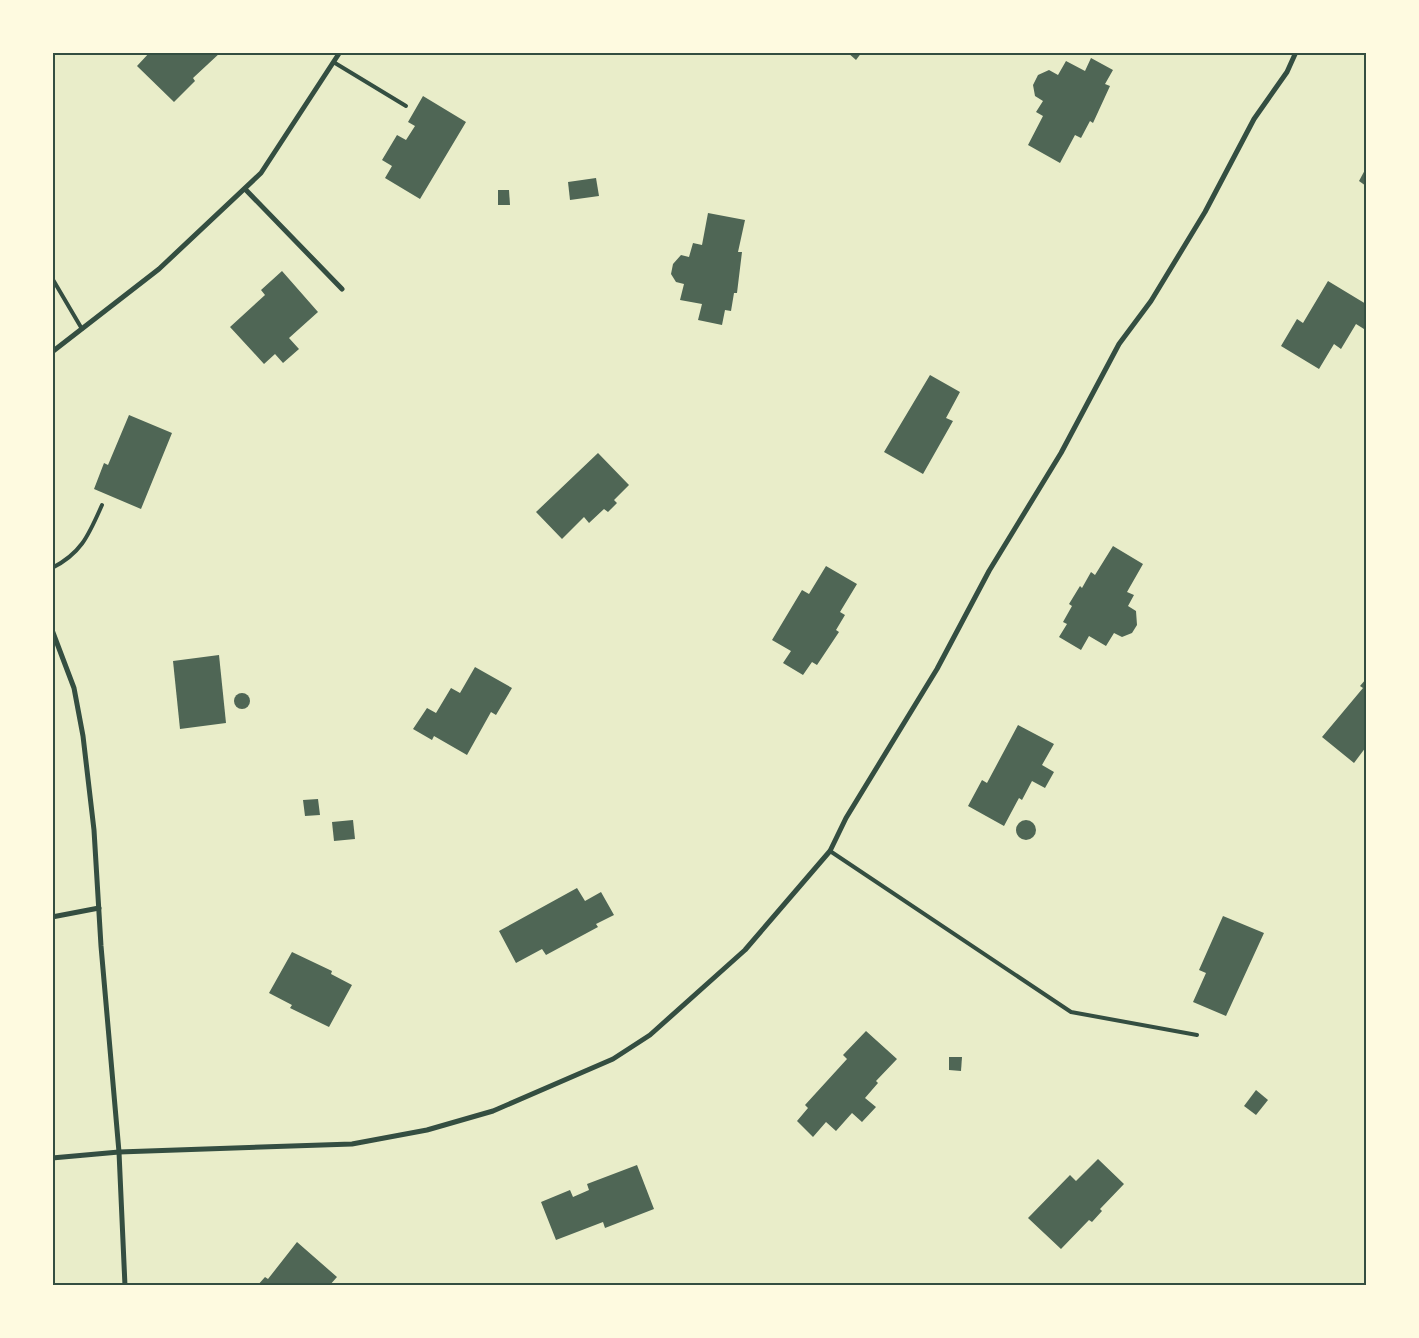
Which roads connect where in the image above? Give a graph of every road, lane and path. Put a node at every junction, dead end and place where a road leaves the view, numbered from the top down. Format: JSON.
{"nodes":[{"id":1,"x":340,"y":52,"type":"edge"},
{"id":2,"x":1296,"y":52,"type":"edge"},
{"id":3,"x":335,"y":63,"type":"junction"},
{"id":4,"x":406,"y":106,"type":"dead end"},
{"id":5,"x":246,"y":189,"type":"junction"},
{"id":6,"x":52,"y":278,"type":"edge"},
{"id":7,"x":342,"y":289,"type":"dead end"},
{"id":8,"x":82,"y":329,"type":"junction"},
{"id":9,"x":52,"y":352,"type":"edge"},
{"id":10,"x":102,"y":505,"type":"dead end"},
{"id":11,"x":52,"y":568,"type":"edge"},
{"id":12,"x":52,"y":630,"type":"edge"},
{"id":13,"x":830,"y":851,"type":"junction"},
{"id":14,"x":98,"y":908,"type":"junction"},
{"id":15,"x":52,"y":917,"type":"edge"},
{"id":16,"x":1198,"y":1035,"type":"dead end"},
{"id":17,"x":120,"y":1152,"type":"junction"},
{"id":18,"x":52,"y":1158,"type":"edge"},
{"id":19,"x":125,"y":1286,"type":"edge"}],
"edges":[{"from":1,"to":3,"type":"street"},
{"from":2,"to":13,"type":"street"},
{"from":3,"to":4,"type":"lane"},
{"from":3,"to":5,"type":"street"},
{"from":5,"to":7,"type":"street"},
{"from":5,"to":8,"type":"street"},
{"from":6,"to":8,"type":"lane"},
{"from":8,"to":9,"type":"street"},
{"from":10,"to":11,"type":"lane"},
{"from":12,"to":14,"type":"street"},
{"from":13,"to":16,"type":"lane"},
{"from":13,"to":17,"type":"street"},
{"from":14,"to":15,"type":"street"},
{"from":14,"to":17,"type":"street"},
{"from":17,"to":18,"type":"street"},
{"from":17,"to":19,"type":"street"}]}
